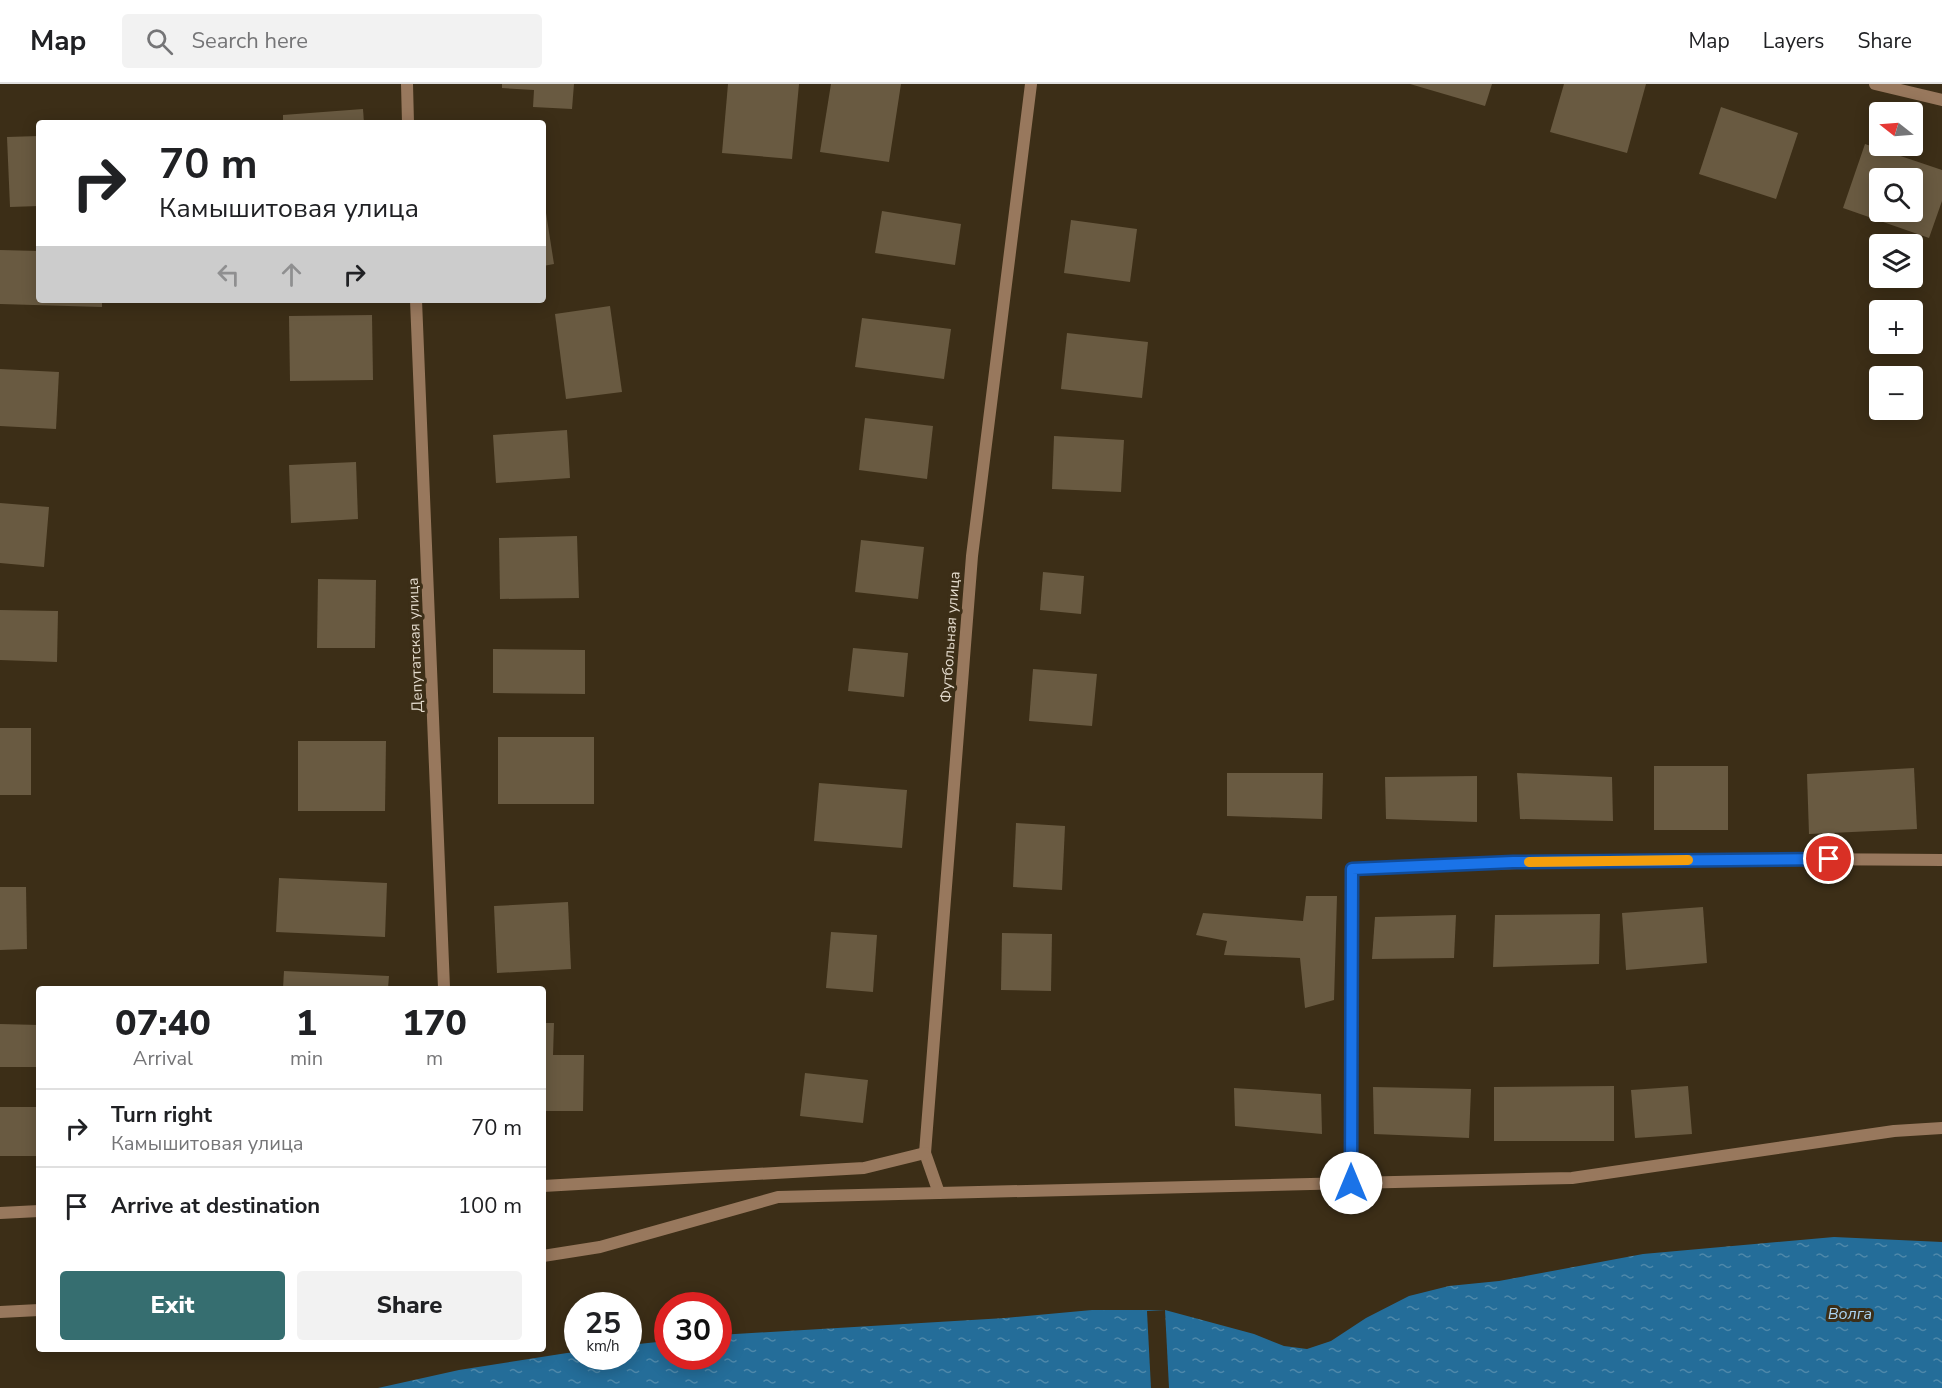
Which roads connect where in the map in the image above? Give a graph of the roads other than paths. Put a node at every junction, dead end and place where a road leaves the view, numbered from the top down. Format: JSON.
{"nodes":[{"id":1,"x":407,"y":84,"type":"edge"},
{"id":2,"x":1031,"y":84,"type":"edge"},
{"id":3,"x":1875,"y":84,"type":"edge"},
{"id":4,"x":1942,"y":100,"type":"edge"},
{"id":5,"x":408,"y":120,"type":"edge"},
{"id":6,"x":416,"y":303,"type":"edge"},
{"id":7,"x":1942,"y":860,"type":"edge"},
{"id":8,"x":444,"y":986,"type":"edge"},
{"id":9,"x":1942,"y":1128,"type":"edge"},
{"id":10,"x":925,"y":1153,"type":"junction"},
{"id":11,"x":1351,"y":1183,"type":"junction"},
{"id":12,"x":546,"y":1186,"type":"edge"},
{"id":13,"x":939,"y":1193,"type":"junction"},
{"id":14,"x":36,"y":1211,"type":"edge"},
{"id":15,"x":0,"y":1213,"type":"edge"},
{"id":16,"x":546,"y":1256,"type":"edge"},
{"id":17,"x":36,"y":1310,"type":"edge"},
{"id":18,"x":0,"y":1312,"type":"edge"}],
"edges":[{"from":1,"to":5,"type":"street"},
{"from":2,"to":10,"type":"street","name":"Футбольная улица"},
{"from":3,"to":4,"type":"street"},
{"from":6,"to":8,"type":"street","name":"Депутатская улица"},
{"from":7,"to":11,"type":"street"},
{"from":9,"to":11,"type":"street"},
{"from":10,"to":12,"type":"street"},
{"from":10,"to":13,"type":"street","name":"Футбольная улица"},
{"from":11,"to":13,"type":"street"},
{"from":13,"to":16,"type":"street"},
{"from":14,"to":15,"type":"street"},
{"from":17,"to":18,"type":"street"}]}
